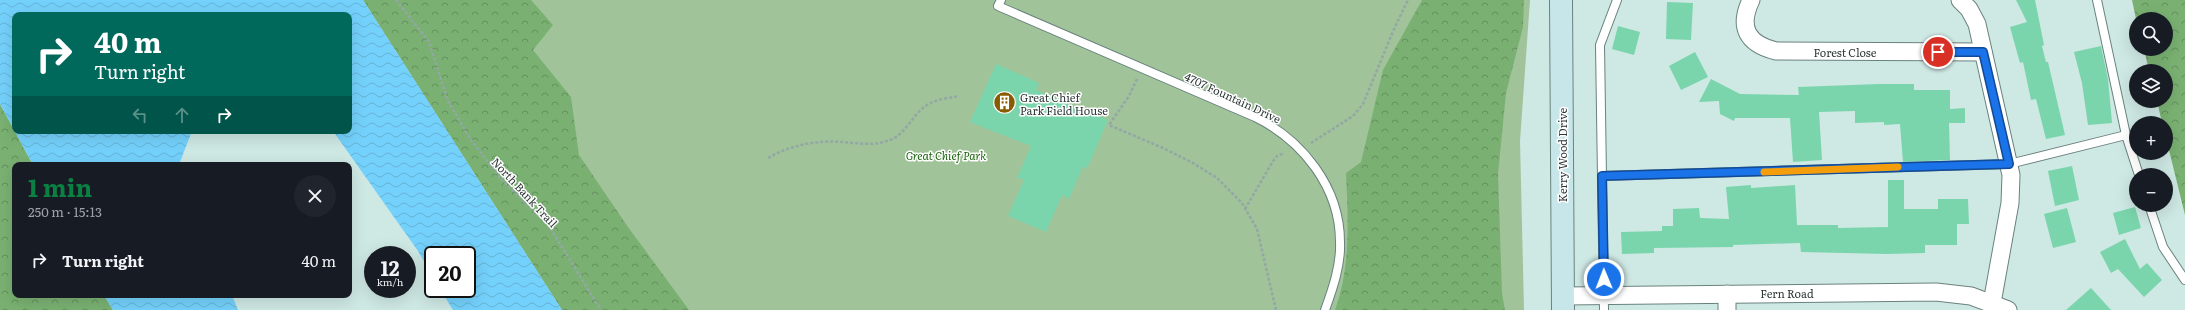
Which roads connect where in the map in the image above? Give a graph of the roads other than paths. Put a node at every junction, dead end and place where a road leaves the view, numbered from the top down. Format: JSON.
{"nodes":[{"id":1,"x":1001,"y":0,"type":"edge"},
{"id":2,"x":1562,"y":0,"type":"edge"},
{"id":3,"x":1617,"y":0,"type":"edge"},
{"id":4,"x":1751,"y":0,"type":"edge"},
{"id":5,"x":1960,"y":0,"type":"edge"},
{"id":6,"x":2097,"y":0,"type":"edge"},
{"id":7,"x":1983,"y":52,"type":"junction"},
{"id":8,"x":2126,"y":135,"type":"junction"},
{"id":9,"x":2009,"y":164,"type":"junction"},
{"id":10,"x":2137,"y":168,"type":"edge"},
{"id":11,"x":1602,"y":176,"type":"junction"},
{"id":12,"x":2151,"y":212,"type":"edge"},
{"id":13,"x":2185,"y":280,"type":"edge"},
{"id":14,"x":1604,"y":302,"type":"edge"},
{"id":15,"x":1727,"y":302,"type":"edge"},
{"id":16,"x":1563,"y":303,"type":"edge"},
{"id":17,"x":1992,"y":303,"type":"junction"},
{"id":18,"x":1325,"y":310,"type":"edge"},
{"id":19,"x":2008,"y":310,"type":"edge"}],
"edges":[{"from":1,"to":18,"type":"lane","name":"4707 Fountain Drive"},
{"from":2,"to":16,"type":"street","name":"Kerry Wood Drive"},
{"from":3,"to":11,"type":"lane"},
{"from":4,"to":7,"type":"street","name":"Forest Close"},
{"from":5,"to":7,"type":"street"},
{"from":6,"to":8,"type":"lane"},
{"from":7,"to":9,"type":"street"},
{"from":8,"to":9,"type":"lane"},
{"from":8,"to":10,"type":"lane"},
{"from":9,"to":11,"type":"lane"},
{"from":9,"to":17,"type":"street"},
{"from":11,"to":14,"type":"lane"},
{"from":12,"to":13,"type":"lane"},
{"from":14,"to":15,"type":"street","name":"Fern Road"},
{"from":14,"to":16,"type":"street","name":"Fern Road"},
{"from":15,"to":17,"type":"street","name":"Fern Road"},
{"from":17,"to":19,"type":"street","name":"Fern Road"}]}
